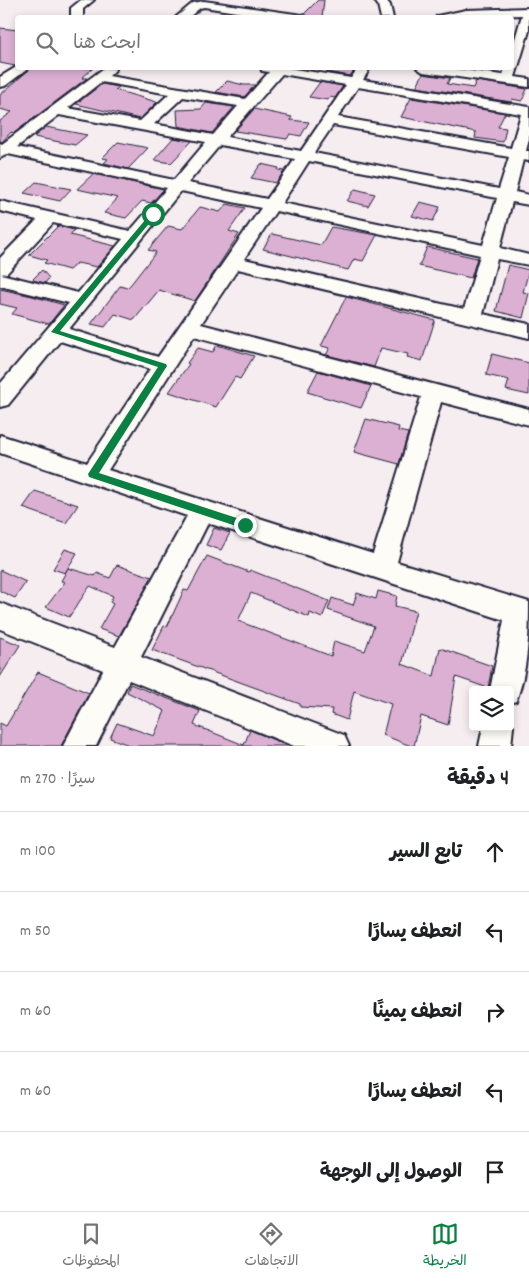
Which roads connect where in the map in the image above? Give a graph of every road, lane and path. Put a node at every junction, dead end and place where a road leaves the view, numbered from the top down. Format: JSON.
{"nodes":[{"id":1,"x":88,"y":0,"type":"edge"},
{"id":2,"x":380,"y":0,"type":"edge"},
{"id":3,"x":192,"y":3,"type":"edge"},
{"id":4,"x":529,"y":11,"type":"edge"},
{"id":5,"x":77,"y":15,"type":"edge"},
{"id":6,"x":182,"y":15,"type":"edge"},
{"id":7,"x":281,"y":15,"type":"edge"},
{"id":8,"x":386,"y":15,"type":"edge"},
{"id":9,"x":456,"y":15,"type":"edge"},
{"id":10,"x":520,"y":49,"type":"edge"},
{"id":11,"x":514,"y":64,"type":"edge"},
{"id":12,"x":20,"y":70,"type":"edge"},
{"id":13,"x":110,"y":70,"type":"edge"},
{"id":14,"x":274,"y":70,"type":"edge"},
{"id":15,"x":303,"y":70,"type":"edge"},
{"id":16,"x":437,"y":70,"type":"edge"},
{"id":17,"x":512,"y":70,"type":"edge"},
{"id":18,"x":359,"y":74,"type":"edge"},
{"id":19,"x":99,"y":78,"type":"junction"},
{"id":20,"x":508,"y":80,"type":"junction"},
{"id":21,"x":0,"y":83,"type":"edge"},
{"id":22,"x":529,"y":83,"type":"edge"},
{"id":23,"x":180,"y":92,"type":"junction"},
{"id":24,"x":248,"y":104,"type":"junction"},
{"id":25,"x":56,"y":110,"type":"junction"},
{"id":26,"x":529,"y":112,"type":"edge"},
{"id":27,"x":328,"y":120,"type":"junction"},
{"id":28,"x":143,"y":126,"type":"junction"},
{"id":29,"x":217,"y":139,"type":"junction"},
{"id":30,"x":2,"y":150,"type":"edge"},
{"id":31,"x":304,"y":155,"type":"junction"},
{"id":32,"x":522,"y":155,"type":"edge"},
{"id":33,"x":178,"y":184,"type":"junction"},
{"id":34,"x":506,"y":194,"type":"junction"},
{"id":35,"x":529,"y":200,"type":"edge"},
{"id":36,"x":0,"y":206,"type":"edge"},
{"id":37,"x":270,"y":206,"type":"junction"},
{"id":38,"x":48,"y":217,"type":"junction"},
{"id":39,"x":135,"y":237,"type":"junction"},
{"id":40,"x":491,"y":251,"type":"junction"},
{"id":41,"x":529,"y":260,"type":"edge"},
{"id":42,"x":232,"y":262,"type":"junction"},
{"id":43,"x":0,"y":269,"type":"edge"},
{"id":44,"x":0,"y":280,"type":"edge"},
{"id":45,"x":82,"y":300,"type":"junction"},
{"id":46,"x":472,"y":317,"type":"junction"},
{"id":47,"x":189,"y":328,"type":"junction"},
{"id":48,"x":529,"y":331,"type":"edge"},
{"id":49,"x":55,"y":332,"type":"junction"},
{"id":50,"x":163,"y":366,"type":"junction"},
{"id":51,"x":433,"y":392,"type":"junction"},
{"id":52,"x":0,"y":399,"type":"edge"},
{"id":53,"x":529,"y":417,"type":"edge"},
{"id":54,"x":0,"y":444,"type":"edge"},
{"id":55,"x":93,"y":474,"type":"junction"},
{"id":56,"x":202,"y":511,"type":"junction"},
{"id":57,"x":382,"y":569,"type":"junction"},
{"id":58,"x":524,"y":613,"type":"edge"},
{"id":59,"x":0,"y":616,"type":"edge"},
{"id":60,"x":122,"y":663,"type":"junction"},
{"id":61,"x":506,"y":686,"type":"edge"},
{"id":62,"x":497,"y":731,"type":"edge"},
{"id":63,"x":79,"y":746,"type":"edge"},
{"id":64,"x":333,"y":746,"type":"edge"},
{"id":65,"x":495,"y":746,"type":"edge"}],
"edges":[{"from":1,"to":5,"type":"street"},
{"from":2,"to":8,"type":"street"},
{"from":3,"to":6,"type":"street"},
{"from":3,"to":7,"type":"street"},
{"from":4,"to":9,"type":"street"},
{"from":4,"to":10,"type":"street"},
{"from":10,"to":11,"type":"street"},
{"from":12,"to":21,"type":"street"},
{"from":13,"to":19,"type":"street"},
{"from":14,"to":24,"type":"street"},
{"from":15,"to":18,"type":"street"},
{"from":16,"to":20,"type":"street"},
{"from":17,"to":20,"type":"street"},
{"from":18,"to":26,"type":"street"},
{"from":18,"to":27,"type":"street"},
{"from":19,"to":23,"type":"street"},
{"from":19,"to":25,"type":"street"},
{"from":20,"to":22,"type":"street"},
{"from":23,"to":24,"type":"street"},
{"from":23,"to":28,"type":"street"},
{"from":24,"to":29,"type":"street"},
{"from":25,"to":28,"type":"street"},
{"from":25,"to":30,"type":"street"},
{"from":26,"to":32,"type":"street"},
{"from":27,"to":31,"type":"street"},
{"from":27,"to":32,"type":"street"},
{"from":28,"to":29,"type":"street"},
{"from":29,"to":31,"type":"street"},
{"from":29,"to":33,"type":"street"},
{"from":30,"to":33,"type":"street"},
{"from":31,"to":34,"type":"street"},
{"from":31,"to":37,"type":"street"},
{"from":32,"to":34,"type":"street"},
{"from":33,"to":37,"type":"street"},
{"from":33,"to":39,"type":"street"},
{"from":34,"to":35,"type":"street"},
{"from":34,"to":40,"type":"street"},
{"from":36,"to":38,"type":"street"},
{"from":37,"to":40,"type":"street"},
{"from":37,"to":42,"type":"street"},
{"from":38,"to":39,"type":"street"},
{"from":38,"to":43,"type":"street"},
{"from":39,"to":45,"type":"street"},
{"from":40,"to":41,"type":"street"},
{"from":40,"to":46,"type":"street"},
{"from":42,"to":46,"type":"street"},
{"from":42,"to":47,"type":"street"},
{"from":44,"to":45,"type":"street"},
{"from":45,"to":49,"type":"street"},
{"from":46,"to":48,"type":"street"},
{"from":47,"to":50,"type":"street"},
{"from":47,"to":51,"type":"street"},
{"from":49,"to":50,"type":"street"},
{"from":49,"to":52,"type":"street"},
{"from":50,"to":55,"type":"street"},
{"from":51,"to":53,"type":"street"},
{"from":51,"to":57,"type":"street"},
{"from":54,"to":55,"type":"street"},
{"from":55,"to":56,"type":"street"},
{"from":56,"to":57,"type":"street"},
{"from":56,"to":60,"type":"street"},
{"from":57,"to":58,"type":"street"},
{"from":58,"to":61,"type":"street"},
{"from":59,"to":60,"type":"street"},
{"from":60,"to":63,"type":"street"},
{"from":60,"to":64,"type":"street"},
{"from":62,"to":65,"type":"street"}]}
